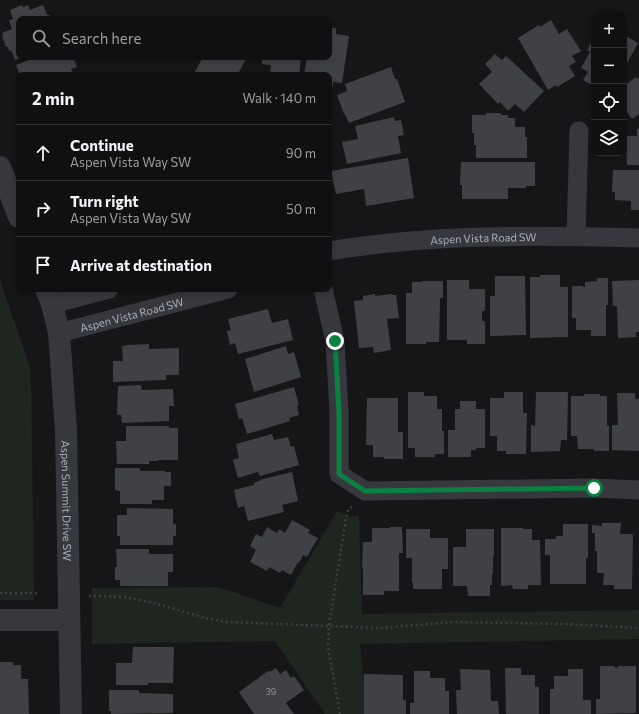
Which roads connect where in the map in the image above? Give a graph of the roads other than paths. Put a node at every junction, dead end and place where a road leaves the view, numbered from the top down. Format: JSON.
{"nodes":[{"id":1,"x":579,"y":131,"type":"dead end"},
{"id":2,"x":0,"y":167,"type":"edge"},
{"id":3,"x":16,"y":209,"type":"edge"},
{"id":4,"x":576,"y":236,"type":"junction"},
{"id":5,"x":639,"y":238,"type":"edge"},
{"id":6,"x":332,"y":250,"type":"edge"},
{"id":7,"x":84,"y":292,"type":"edge"},
{"id":8,"x":216,"y":292,"type":"edge"},
{"id":9,"x":324,"y":292,"type":"edge"},
{"id":10,"x":49,"y":296,"type":"edge"},
{"id":11,"x":59,"y":333,"type":"junction"},
{"id":12,"x":639,"y":490,"type":"edge"},
{"id":13,"x":0,"y":620,"type":"edge"},
{"id":14,"x":69,"y":620,"type":"junction"},
{"id":15,"x":71,"y":714,"type":"edge"}],
"edges":[{"from":1,"to":4,"type":"street"},
{"from":2,"to":3,"type":"street"},
{"from":4,"to":5,"type":"street","name":"Aspen Vista Road SW"},
{"from":4,"to":6,"type":"street","name":"Aspen Vista Road SW"},
{"from":7,"to":10,"type":"street"},
{"from":8,"to":11,"type":"street","name":"Aspen Vista Road SW"},
{"from":9,"to":12,"type":"street"},
{"from":10,"to":11,"type":"street","name":"Aspen Summit Drive SW"},
{"from":11,"to":14,"type":"street","name":"Aspen Summit Drive SW"},
{"from":13,"to":14,"type":"street"},
{"from":14,"to":15,"type":"street","name":"Aspen Summit Drive SW"}]}
